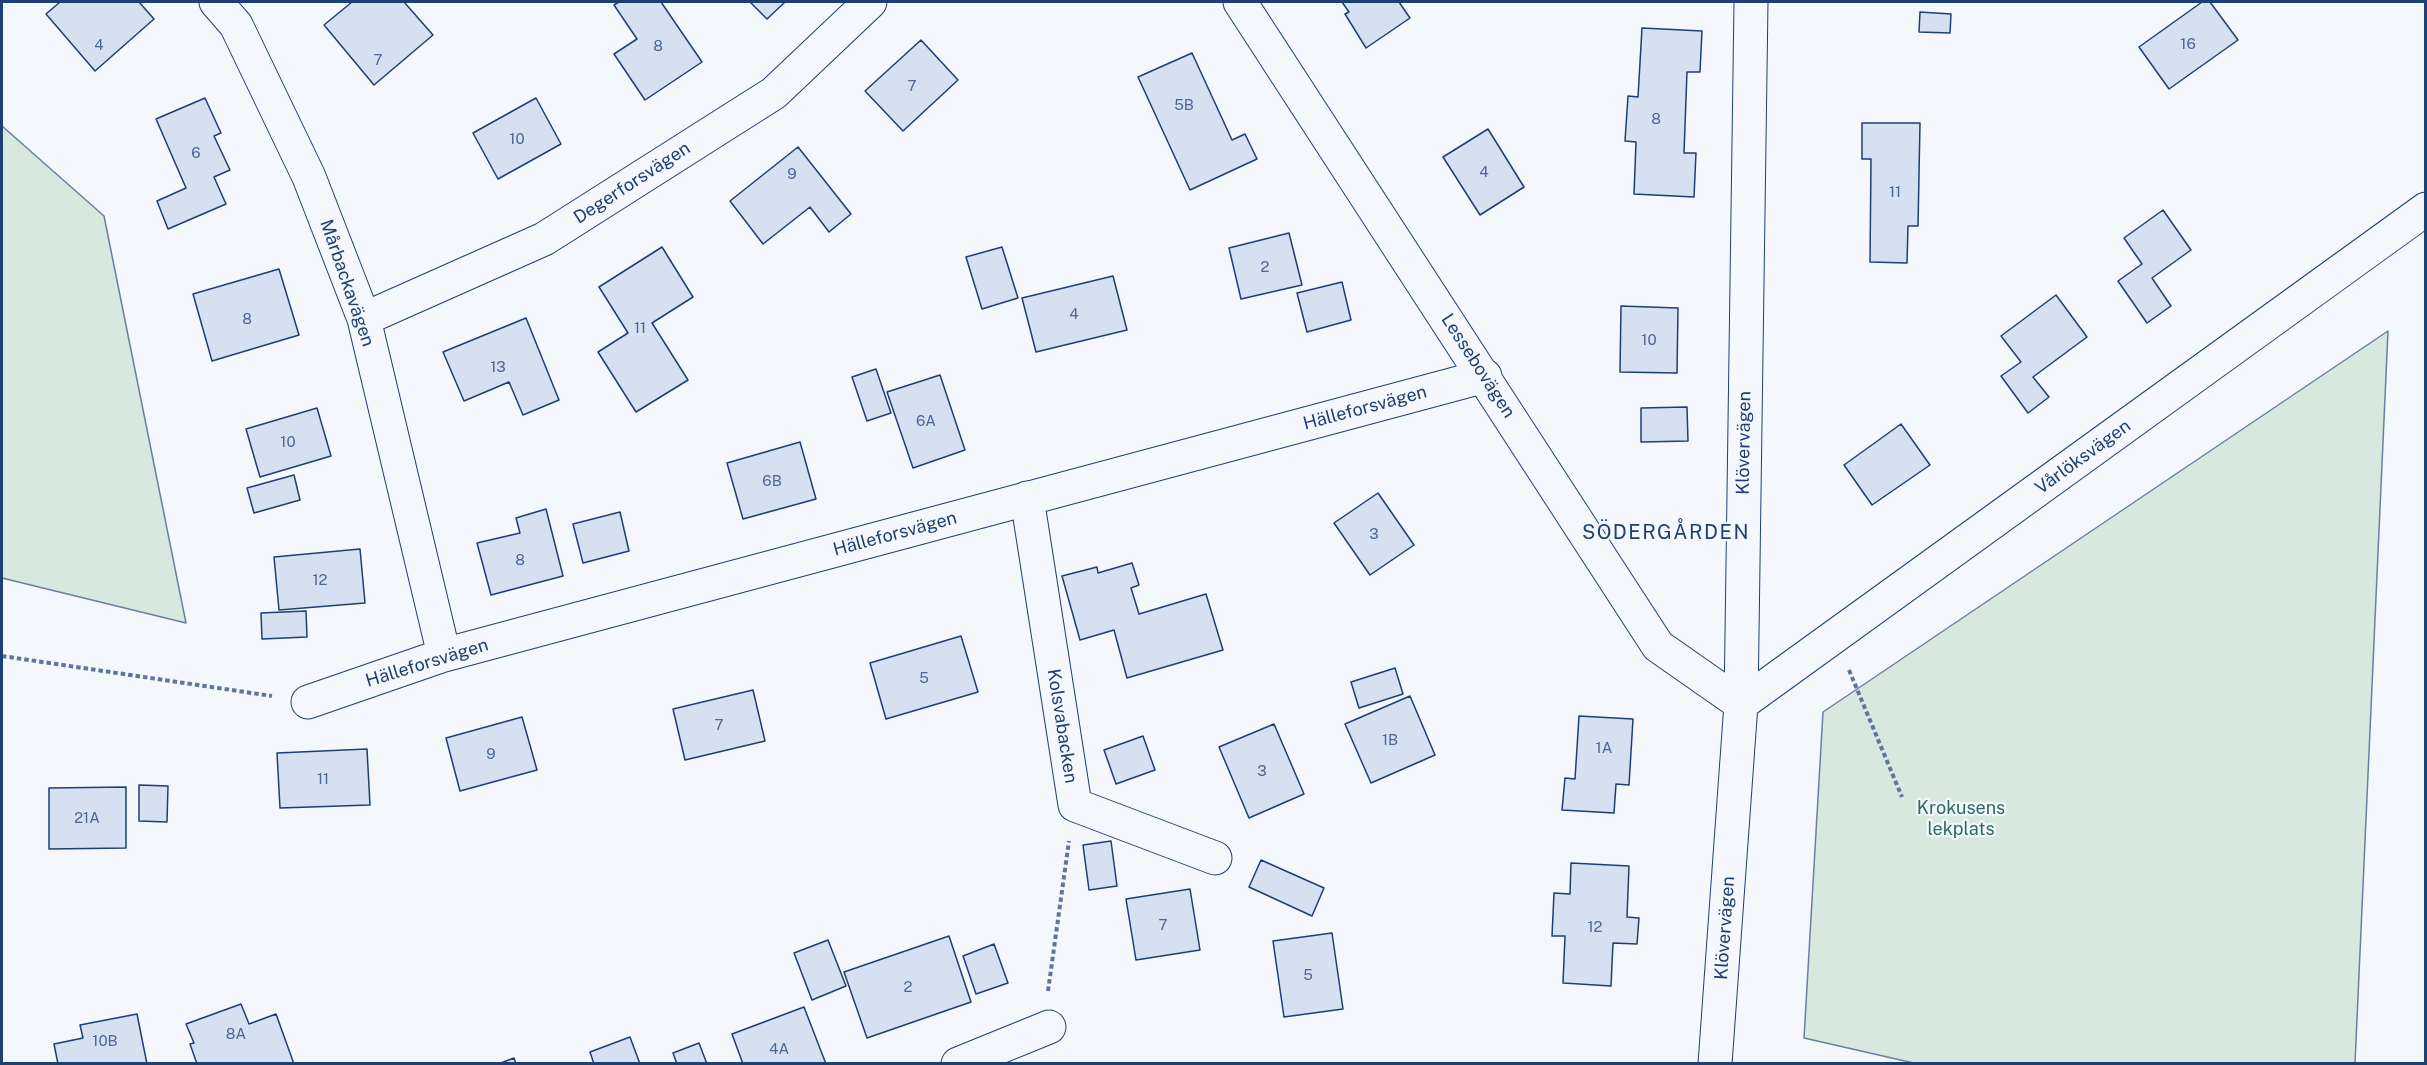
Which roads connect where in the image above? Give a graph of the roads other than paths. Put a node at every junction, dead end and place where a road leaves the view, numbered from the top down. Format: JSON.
{"nodes":[{"id":1,"x":216,"y":2,"type":"edge"},
{"id":2,"x":870,"y":2,"type":"edge"},
{"id":3,"x":1240,"y":2,"type":"edge"},
{"id":4,"x":1751,"y":2,"type":"edge"},
{"id":5,"x":2426,"y":209,"type":"edge"},
{"id":6,"x":364,"y":319,"type":"junction"},
{"id":7,"x":1485,"y":376,"type":"junction"},
{"id":8,"x":1027,"y":498,"type":"junction"},
{"id":9,"x":444,"y":655,"type":"junction"},
{"id":10,"x":308,"y":702,"type":"road end"},
{"id":11,"x":1741,"y":704,"type":"junction"},
{"id":12,"x":1215,"y":858,"type":"dead end"},
{"id":13,"x":1046,"y":1028,"type":"road end"},
{"id":14,"x":958,"y":1064,"type":"edge"},
{"id":15,"x":1715,"y":1064,"type":"edge"}],
"edges":[{"from":1,"to":6,"type":"street","name":"Mårbackavägen"},
{"from":2,"to":6,"type":"street","name":"Degerforsvägen"},
{"from":3,"to":7,"type":"street","name":"Lessebovägen"},
{"from":4,"to":11,"type":"street","name":"Klövervägen"},
{"from":5,"to":11,"type":"street","name":"Vårlöksvägen"},
{"from":6,"to":9,"type":"street","name":"Mårbackavägen"},
{"from":7,"to":8,"type":"street","name":"Hälleforsvägen"},
{"from":7,"to":11,"type":"street","name":"Lessebovägen"},
{"from":8,"to":9,"type":"street","name":"Hälleforsvägen"},
{"from":8,"to":12,"type":"street","name":"Kolsvabacken"},
{"from":9,"to":10,"type":"street","name":"Hälleforsvägen"},
{"from":11,"to":15,"type":"street","name":"Klövervägen"},
{"from":13,"to":14,"type":"street"}]}
